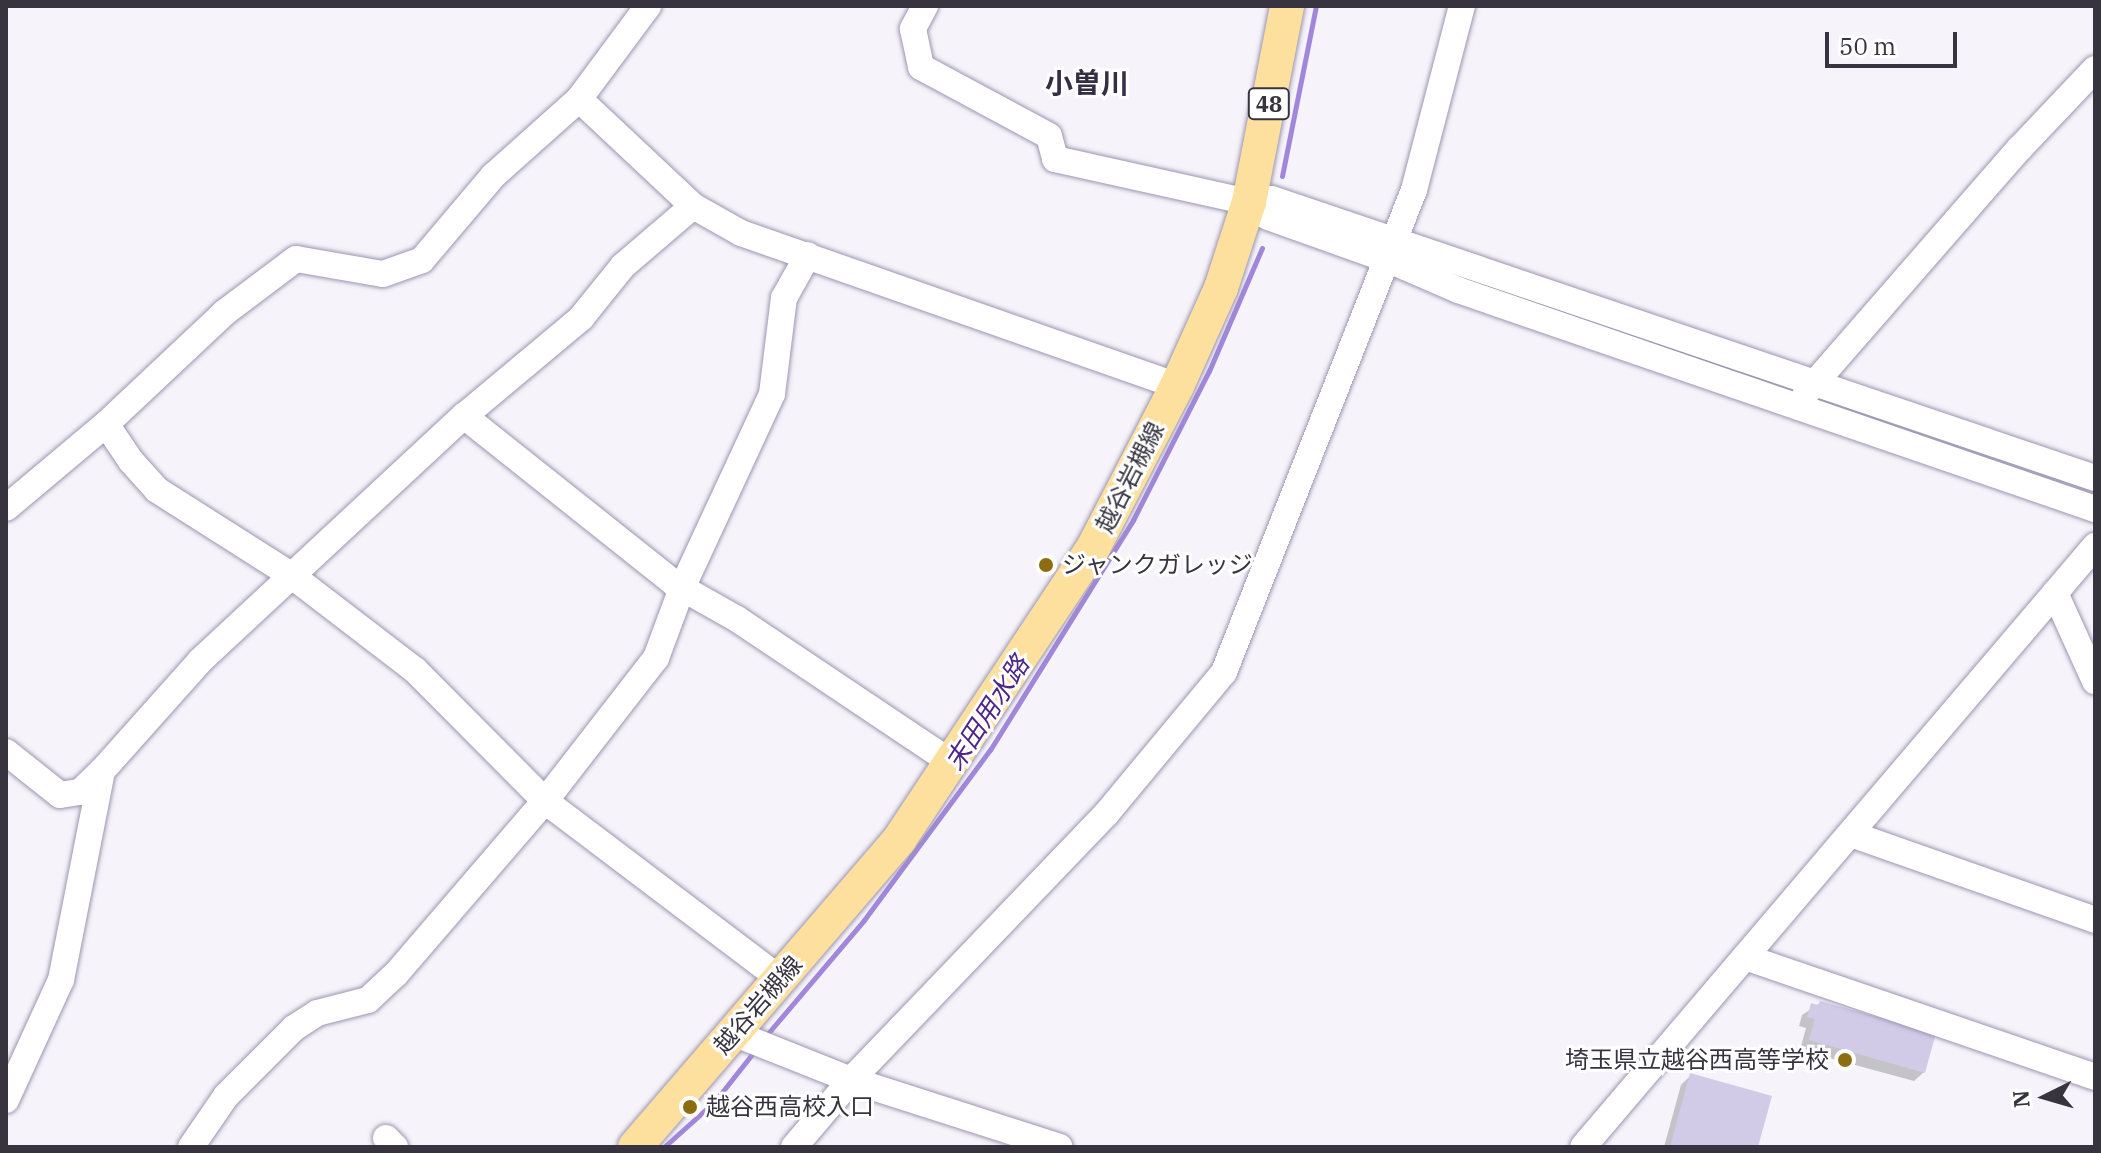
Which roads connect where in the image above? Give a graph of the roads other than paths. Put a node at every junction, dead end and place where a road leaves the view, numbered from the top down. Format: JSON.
{"nodes":[{"id":1,"x":648,"y":6,"type":"edge"},
{"id":2,"x":925,"y":6,"type":"edge"},
{"id":3,"x":1287,"y":6,"type":"edge"},
{"id":4,"x":1462,"y":6,"type":"edge"},
{"id":5,"x":2095,"y":69,"type":"edge"},
{"id":6,"x":579,"y":99,"type":"junction"},
{"id":7,"x":1249,"y":202,"type":"junction"},
{"id":8,"x":693,"y":206,"type":"junction"},
{"id":9,"x":1393,"y":250,"type":"junction"},
{"id":10,"x":808,"y":255,"type":"junction"},
{"id":11,"x":1815,"y":383,"type":"junction"},
{"id":12,"x":1177,"y":386,"type":"junction"},
{"id":13,"x":1796,"y":404,"type":"junction"},
{"id":14,"x":464,"y":416,"type":"junction"},
{"id":15,"x":106,"y":424,"type":"junction"},
{"id":16,"x":2095,"y":478,"type":"edge"},
{"id":17,"x":6,"y":508,"type":"edge"},
{"id":18,"x":2095,"y":509,"type":"edge"},
{"id":19,"x":2095,"y":546,"type":"edge"},
{"id":20,"x":291,"y":575,"type":"junction"},
{"id":21,"x":682,"y":588,"type":"junction"},
{"id":22,"x":2055,"y":593,"type":"junction"},
{"id":23,"x":2095,"y":681,"type":"edge"},
{"id":24,"x":6,"y":752,"type":"edge"},
{"id":25,"x":951,"y":762,"type":"junction"},
{"id":26,"x":102,"y":771,"type":"junction"},
{"id":27,"x":545,"y":801,"type":"junction"},
{"id":28,"x":1851,"y":834,"type":"junction"},
{"id":29,"x":2095,"y":920,"type":"edge"},
{"id":30,"x":1745,"y":957,"type":"junction"},
{"id":31,"x":779,"y":978,"type":"junction"},
{"id":32,"x":751,"y":1041,"type":"junction"},
{"id":33,"x":2095,"y":1077,"type":"edge"},
{"id":34,"x":851,"y":1080,"type":"junction"},
{"id":35,"x":6,"y":1100,"type":"edge"},
{"id":36,"x":191,"y":1147,"type":"edge"},
{"id":37,"x":635,"y":1147,"type":"edge"},
{"id":38,"x":794,"y":1147,"type":"edge"},
{"id":39,"x":1060,"y":1147,"type":"edge"},
{"id":40,"x":1583,"y":1147,"type":"edge"}],
"edges":[{"from":1,"to":6,"type":"street"},
{"from":2,"to":7,"type":"street"},
{"from":3,"to":7,"type":"main road","name":"越谷岩槻線","number":"48"},
{"from":4,"to":9,"type":"street"},
{"from":5,"to":11,"type":"street"},
{"from":6,"to":8,"type":"street"},
{"from":6,"to":15,"type":"street"},
{"from":7,"to":9,"type":"street"},
{"from":7,"to":12,"type":"main road","name":"越谷岩槻線","number":"48"},
{"from":8,"to":10,"type":"street"},
{"from":8,"to":14,"type":"street"},
{"from":9,"to":11,"type":"street"},
{"from":9,"to":13,"type":"street"},
{"from":9,"to":34,"type":"street"},
{"from":10,"to":12,"type":"street"},
{"from":10,"to":21,"type":"street"},
{"from":11,"to":13,"type":"street"},
{"from":11,"to":16,"type":"street"},
{"from":12,"to":25,"type":"main road","name":"越谷岩槻線","number":"48"},
{"from":13,"to":18,"type":"street"},
{"from":14,"to":20,"type":"street"},
{"from":14,"to":21,"type":"street"},
{"from":15,"to":17,"type":"street"},
{"from":15,"to":20,"type":"street"},
{"from":19,"to":22,"type":"street"},
{"from":20,"to":26,"type":"street"},
{"from":20,"to":27,"type":"street"},
{"from":21,"to":25,"type":"street"},
{"from":21,"to":27,"type":"street"},
{"from":22,"to":23,"type":"street"},
{"from":22,"to":28,"type":"street"},
{"from":24,"to":26,"type":"street"},
{"from":25,"to":31,"type":"main road","name":"越谷岩槻線","number":"48"},
{"from":26,"to":35,"type":"street"},
{"from":27,"to":31,"type":"street"},
{"from":27,"to":36,"type":"street"},
{"from":28,"to":29,"type":"street"},
{"from":28,"to":30,"type":"street"},
{"from":30,"to":33,"type":"street"},
{"from":30,"to":40,"type":"street"},
{"from":31,"to":32,"type":"main road","name":"越谷岩槻線","number":"48"},
{"from":32,"to":34,"type":"street"},
{"from":32,"to":37,"type":"main road","name":"越谷岩槻線","number":"48"},
{"from":34,"to":38,"type":"street"},
{"from":34,"to":39,"type":"street"}]}
